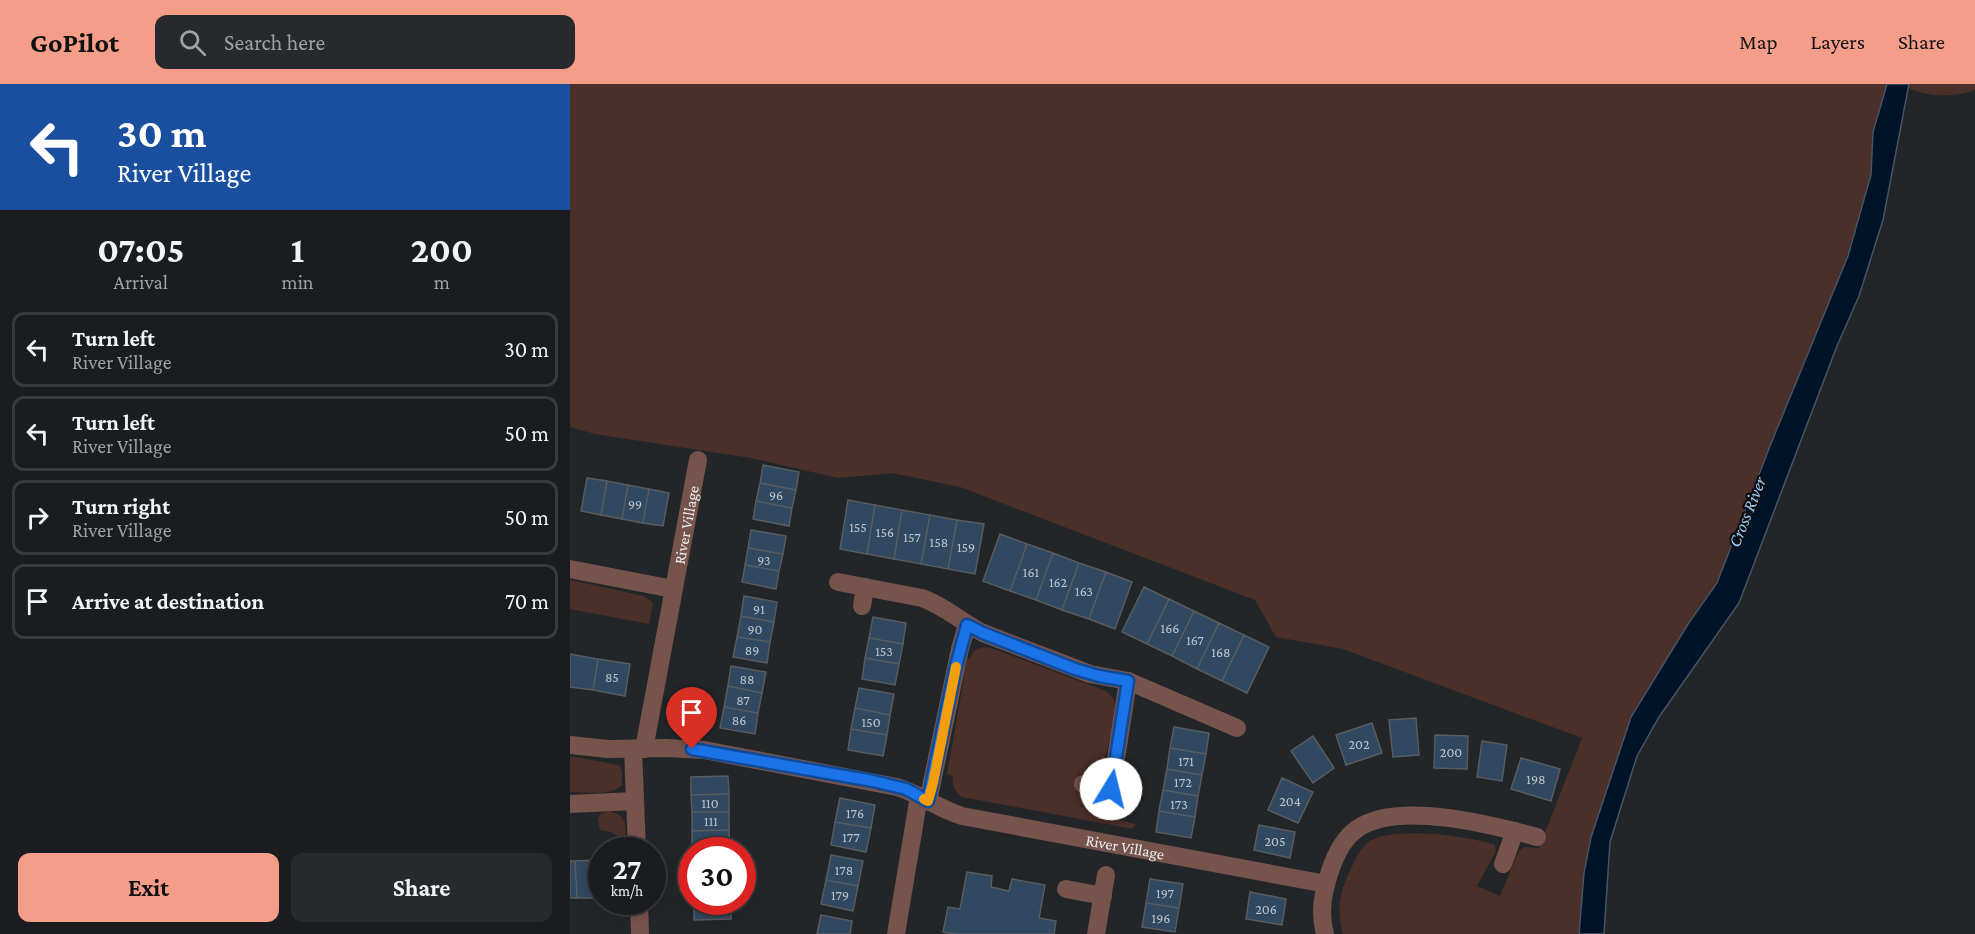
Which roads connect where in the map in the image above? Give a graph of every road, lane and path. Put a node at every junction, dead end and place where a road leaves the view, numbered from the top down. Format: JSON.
{"nodes":[{"id":1,"x":698,"y":460,"type":"dead end"},
{"id":2,"x":570,"y":569,"type":"edge"},
{"id":3,"x":838,"y":582,"type":"dead end"},
{"id":4,"x":865,"y":587,"type":"junction"},
{"id":5,"x":673,"y":589,"type":"junction"},
{"id":6,"x":862,"y":606,"type":"dead end"},
{"id":7,"x":967,"y":625,"type":"junction"},
{"id":8,"x":1128,"y":681,"type":"junction"},
{"id":9,"x":1237,"y":728,"type":"dead end"},
{"id":10,"x":570,"y":745,"type":"edge"},
{"id":11,"x":638,"y":749,"type":"junction"},
{"id":12,"x":1083,"y":784,"type":"dead end"},
{"id":13,"x":1111,"y":789,"type":"junction"},
{"id":14,"x":924,"y":799,"type":"junction"},
{"id":15,"x":635,"y":801,"type":"junction"},
{"id":16,"x":570,"y":804,"type":"edge"},
{"id":17,"x":1108,"y":812,"type":"dead end"},
{"id":18,"x":1515,"y":831,"type":"junction"},
{"id":19,"x":636,"y":837,"type":"edge"},
{"id":20,"x":1537,"y":837,"type":"dead end"},
{"id":21,"x":1503,"y":864,"type":"dead end"},
{"id":22,"x":1106,"y":875,"type":"dead end"},
{"id":23,"x":1326,"y":884,"type":"junction"},
{"id":24,"x":1066,"y":889,"type":"dead end"},
{"id":25,"x":1103,"y":896,"type":"junction"},
{"id":26,"x":639,"y":915,"type":"edge"},
{"id":27,"x":640,"y":934,"type":"edge"},
{"id":28,"x":896,"y":934,"type":"edge"},
{"id":29,"x":1096,"y":934,"type":"edge"},
{"id":30,"x":1325,"y":934,"type":"edge"}],
"edges":[{"from":1,"to":5,"type":"street","name":"River Village"},
{"from":2,"to":5,"type":"street"},
{"from":3,"to":4,"type":"street"},
{"from":4,"to":6,"type":"street"},
{"from":4,"to":7,"type":"street"},
{"from":5,"to":11,"type":"street","name":"River Village"},
{"from":7,"to":8,"type":"street"},
{"from":7,"to":14,"type":"street"},
{"from":8,"to":9,"type":"street"},
{"from":8,"to":13,"type":"street","name":"River Village"},
{"from":10,"to":11,"type":"street","name":"River Village"},
{"from":11,"to":14,"type":"street","name":"River Village"},
{"from":11,"to":15,"type":"street","name":"River Village"},
{"from":12,"to":13,"type":"street"},
{"from":13,"to":17,"type":"street","name":"River Village"},
{"from":14,"to":23,"type":"street","name":"River Village"},
{"from":14,"to":28,"type":"street"},
{"from":15,"to":16,"type":"street"},
{"from":15,"to":19,"type":"street","name":"River Village"},
{"from":18,"to":20,"type":"street"},
{"from":18,"to":21,"type":"street"},
{"from":18,"to":23,"type":"street"},
{"from":22,"to":25,"type":"street","name":"River Village"},
{"from":23,"to":30,"type":"street"},
{"from":24,"to":25,"type":"street"},
{"from":25,"to":29,"type":"street","name":"River Village"},
{"from":26,"to":27,"type":"street"}]}
